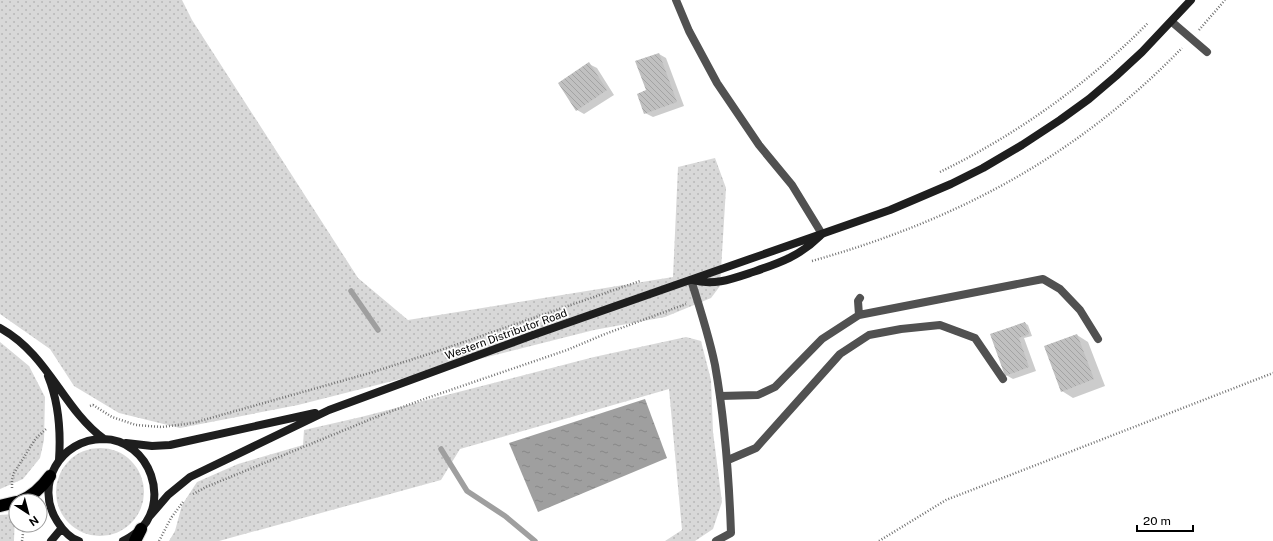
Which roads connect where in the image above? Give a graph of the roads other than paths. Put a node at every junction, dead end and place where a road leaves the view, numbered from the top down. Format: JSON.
{"nodes":[{"id":1,"x":676,"y":0,"type":"edge"},
{"id":2,"x":1191,"y":0,"type":"edge"},
{"id":3,"x":1172,"y":22,"type":"junction"},
{"id":4,"x":1208,"y":52,"type":"dead end"},
{"id":5,"x":822,"y":234,"type":"junction"},
{"id":6,"x":691,"y":280,"type":"junction"},
{"id":7,"x":860,"y":298,"type":"dead end"},
{"id":8,"x":859,"y":316,"type":"junction"},
{"id":9,"x":0,"y":328,"type":"edge"},
{"id":10,"x":1098,"y":339,"type":"dead end"},
{"id":11,"x":42,"y":365,"type":"junction"},
{"id":12,"x":1003,"y":379,"type":"dead end"},
{"id":13,"x":720,"y":396,"type":"junction"},
{"id":14,"x":329,"y":410,"type":"junction"},
{"id":15,"x":104,"y":439,"type":"junction"},
{"id":16,"x":116,"y":441,"type":"junction"},
{"id":17,"x":59,"y":460,"type":"junction"},
{"id":18,"x":728,"y":460,"type":"junction"},
{"id":19,"x":50,"y":476,"type":"junction"},
{"id":20,"x":34,"y":493,"type":"edge"},
{"id":21,"x":149,"y":516,"type":"junction"},
{"id":22,"x":61,"y":529,"type":"junction"},
{"id":23,"x":141,"y":529,"type":"junction"},
{"id":24,"x":51,"y":541,"type":"edge"},
{"id":25,"x":79,"y":541,"type":"edge"},
{"id":26,"x":123,"y":541,"type":"edge"},
{"id":27,"x":135,"y":541,"type":"edge"},
{"id":28,"x":716,"y":541,"type":"edge"}],
"edges":[{"from":1,"to":5,"type":"street"},
{"from":2,"to":3,"type":"main road","name":"Western Distributor Road"},
{"from":3,"to":4,"type":"street"},
{"from":3,"to":5,"type":"main road","name":"Western Distributor Road"},
{"from":5,"to":6,"type":"main road","name":"Western Distributor Road"},
{"from":5,"to":6,"type":"main road","name":"Western Distributor Road"},
{"from":6,"to":13,"type":"street"},
{"from":6,"to":14,"type":"main road","name":"Western Distributor Road"},
{"from":7,"to":8,"type":"street"},
{"from":8,"to":10,"type":"street"},
{"from":8,"to":13,"type":"street"},
{"from":9,"to":11,"type":"main road"},
{"from":11,"to":15,"type":"main road"},
{"from":11,"to":17,"type":"main road"},
{"from":12,"to":18,"type":"street"},
{"from":13,"to":18,"type":"street"},
{"from":14,"to":16,"type":"main road","name":"Western Distributor Road"},
{"from":14,"to":21,"type":"main road","name":"Western Distributor Road"},
{"from":15,"to":16,"type":"main road","name":"Western Distributor Road"},
{"from":15,"to":17,"type":"main road"},
{"from":16,"to":21,"type":"main road"},
{"from":17,"to":19,"type":"main road"},
{"from":18,"to":28,"type":"street"},
{"from":19,"to":20,"type":"highway"},
{"from":19,"to":22,"type":"main road"},
{"from":21,"to":23,"type":"main road"},
{"from":22,"to":24,"type":"main road"},
{"from":22,"to":25,"type":"main road"},
{"from":23,"to":26,"type":"main road"},
{"from":23,"to":27,"type":"highway"}]}
